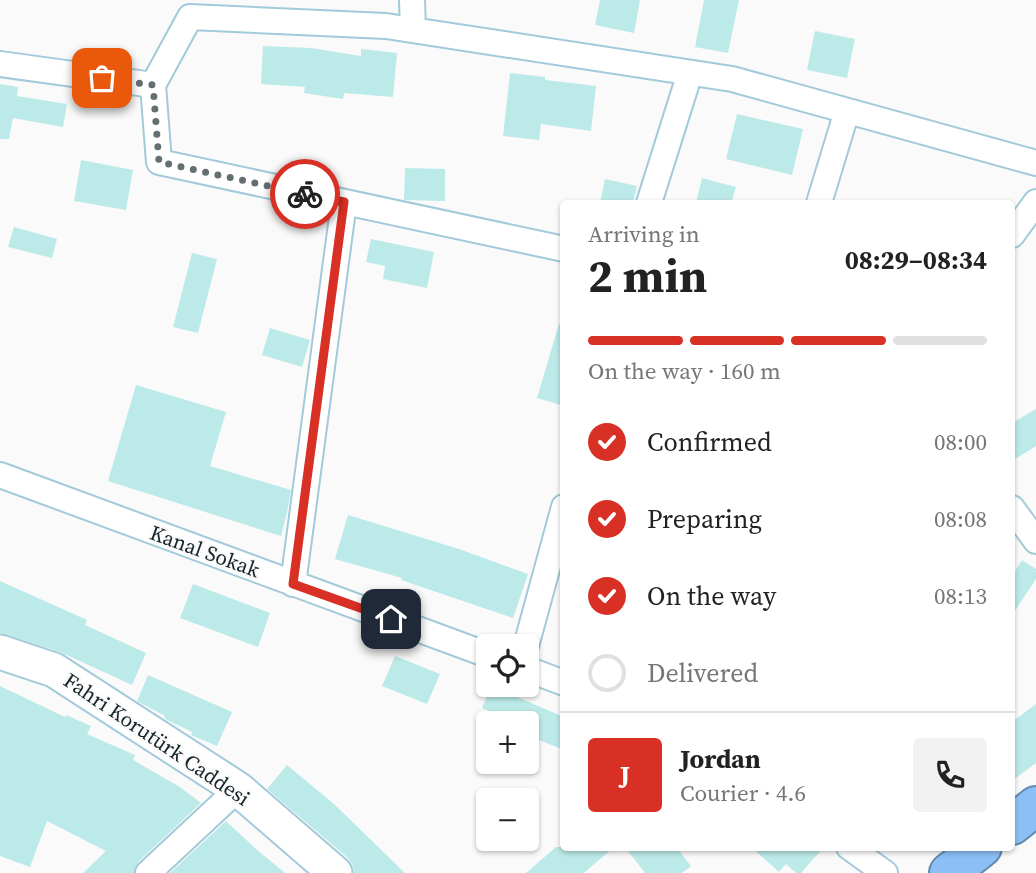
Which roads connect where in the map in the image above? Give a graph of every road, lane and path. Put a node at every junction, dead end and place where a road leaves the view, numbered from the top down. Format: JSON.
{"nodes":[{"id":1,"x":412,"y":0,"type":"edge"},
{"id":2,"x":190,"y":8,"type":"edge"},
{"id":3,"x":413,"y":30,"type":"junction"},
{"id":4,"x":0,"y":64,"type":"edge"},
{"id":5,"x":690,"y":73,"type":"junction"},
{"id":6,"x":153,"y":85,"type":"junction"},
{"id":7,"x":847,"y":111,"type":"junction"},
{"id":8,"x":1036,"y":163,"type":"edge"},
{"id":9,"x":650,"y":200,"type":"edge"},
{"id":10,"x":820,"y":200,"type":"edge"},
{"id":11,"x":344,"y":202,"type":"junction"},
{"id":12,"x":1036,"y":202,"type":"edge"},
{"id":13,"x":1015,"y":231,"type":"edge"},
{"id":14,"x":560,"y":248,"type":"edge"},
{"id":15,"x":0,"y":475,"type":"edge"},
{"id":16,"x":1015,"y":512,"type":"edge"},
{"id":17,"x":560,"y":522,"type":"edge"},
{"id":18,"x":1036,"y":541,"type":"edge"},
{"id":19,"x":293,"y":584,"type":"junction"},
{"id":20,"x":529,"y":634,"type":"edge"},
{"id":21,"x":476,"y":651,"type":"edge"},
{"id":22,"x":0,"y":652,"type":"edge"},
{"id":23,"x":539,"y":674,"type":"edge"},
{"id":24,"x":560,"y":681,"type":"edge"},
{"id":25,"x":238,"y":789,"type":"junction"},
{"id":26,"x":1036,"y":806,"type":"edge"},
{"id":27,"x":1015,"y":823,"type":"edge"},
{"id":28,"x":855,"y":851,"type":"edge"},
{"id":29,"x":977,"y":851,"type":"edge"},
{"id":30,"x":148,"y":873,"type":"edge"},
{"id":31,"x":335,"y":873,"type":"edge"},
{"id":32,"x":885,"y":873,"type":"edge"},
{"id":33,"x":949,"y":873,"type":"edge"}],
"edges":[{"from":1,"to":3,"type":"street"},
{"from":2,"to":3,"type":"street"},
{"from":2,"to":6,"type":"street"},
{"from":3,"to":5,"type":"street"},
{"from":4,"to":6,"type":"street"},
{"from":5,"to":7,"type":"street"},
{"from":5,"to":9,"type":"street"},
{"from":6,"to":11,"type":"street"},
{"from":7,"to":8,"type":"street"},
{"from":7,"to":10,"type":"street"},
{"from":11,"to":14,"type":"street"},
{"from":11,"to":19,"type":"street"},
{"from":12,"to":13,"type":"street"},
{"from":15,"to":19,"type":"street","name":"Kanal Sokak"},
{"from":16,"to":18,"type":"street"},
{"from":17,"to":20,"type":"street"},
{"from":19,"to":21,"type":"street","name":"Kanal Sokak"},
{"from":22,"to":25,"type":"street","name":"Fahri Korutürk Caddesi"},
{"from":23,"to":24,"type":"street"},
{"from":25,"to":30,"type":"street"},
{"from":25,"to":31,"type":"street","name":"Fahri Korutürk Caddesi"},
{"from":26,"to":27,"type":"highway"},
{"from":28,"to":32,"type":"street"},
{"from":29,"to":33,"type":"highway"}]}
